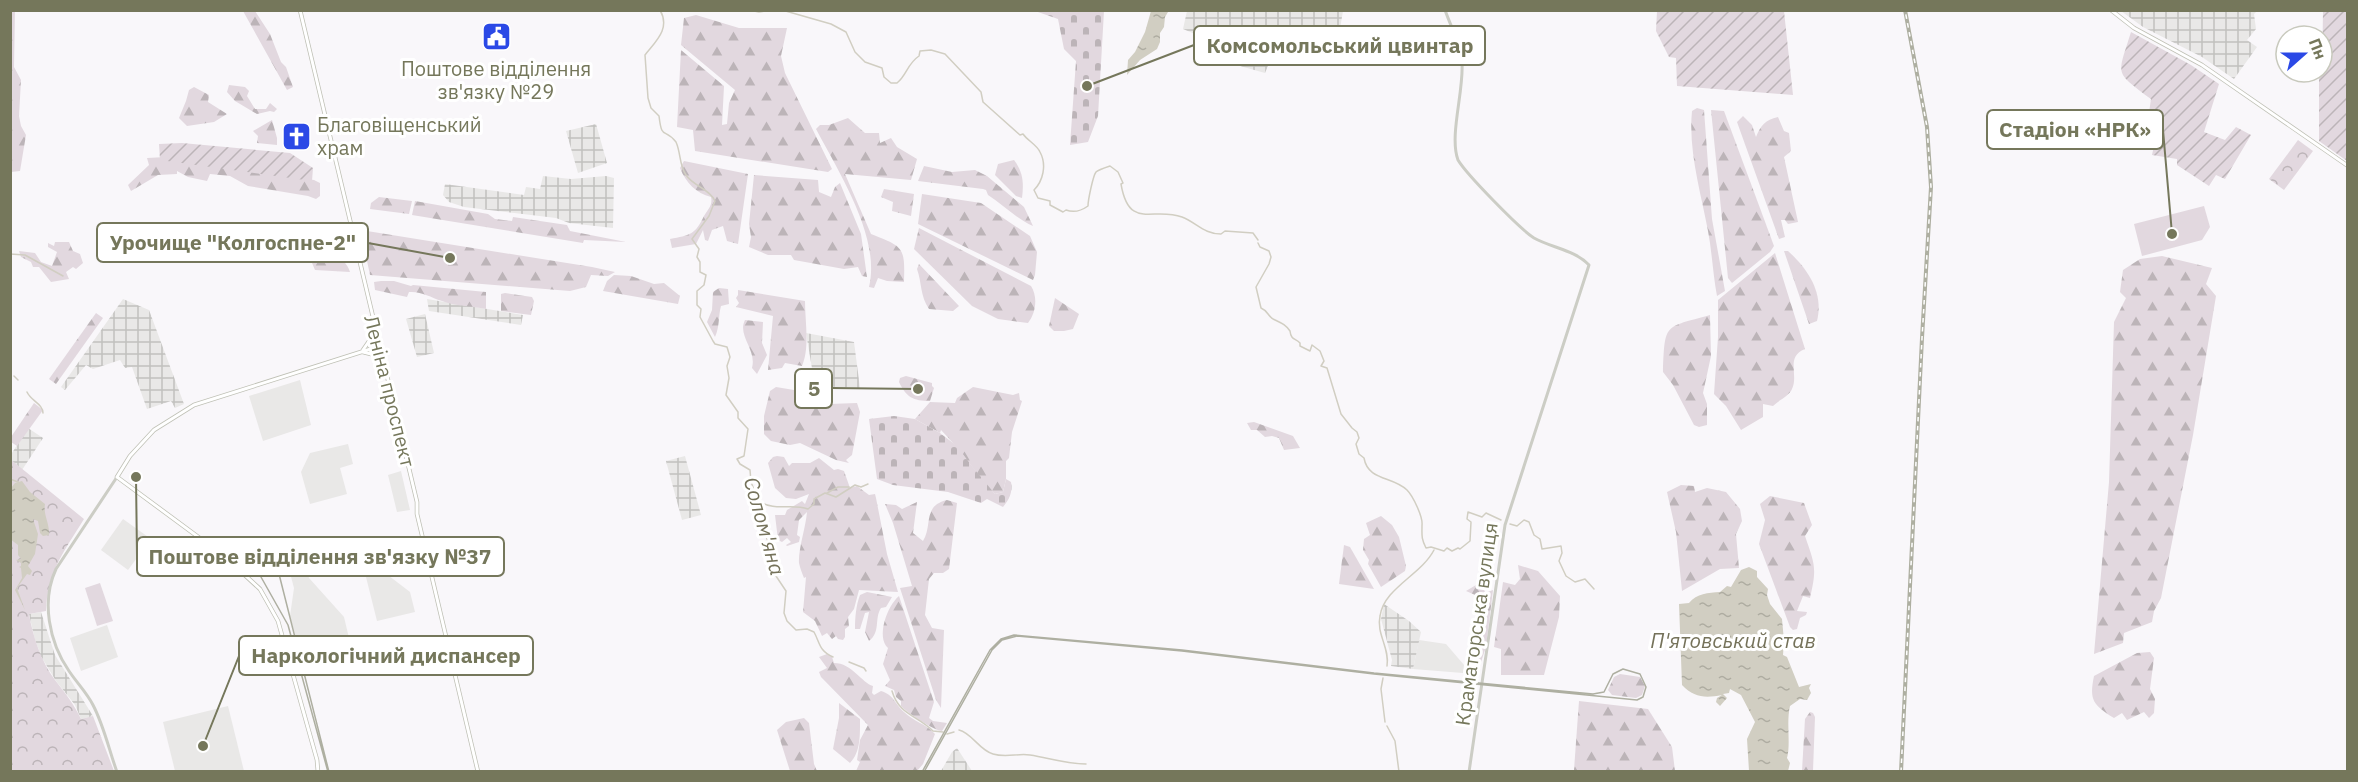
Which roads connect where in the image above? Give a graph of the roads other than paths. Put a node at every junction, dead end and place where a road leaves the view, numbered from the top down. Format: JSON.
{"nodes":[{"id":1,"x":1445,"y":10,"type":"edge"},
{"id":2,"x":2111,"y":10,"type":"edge"},
{"id":3,"x":300,"y":11,"type":"edge"},
{"id":4,"x":2346,"y":165,"type":"edge"},
{"id":5,"x":376,"y":331,"type":"junction"},
{"id":6,"x":380,"y":346,"type":"junction"},
{"id":7,"x":362,"y":351,"type":"junction"},
{"id":8,"x":384,"y":365,"type":"junction"},
{"id":9,"x":117,"y":477,"type":"junction"},
{"id":10,"x":117,"y":771,"type":"edge"},
{"id":11,"x":318,"y":771,"type":"edge"},
{"id":12,"x":478,"y":771,"type":"edge"},
{"id":13,"x":1469,"y":771,"type":"edge"}],
"edges":[{"from":1,"to":13,"type":"street","name":"Краматорська вулиця"},
{"from":2,"to":4,"type":"main road"},
{"from":3,"to":5,"type":"main road","name":"Леніна проспект"},
{"from":5,"to":6,"type":"main road","name":"Леніна проспект"},
{"from":5,"to":7,"type":"main road"},
{"from":6,"to":7,"type":"main road"},
{"from":6,"to":8,"type":"main road","name":"Леніна проспект"},
{"from":7,"to":8,"type":"main road"},
{"from":7,"to":9,"type":"main road"},
{"from":8,"to":12,"type":"main road","name":"Леніна проспект"},
{"from":9,"to":10,"type":"street"},
{"from":9,"to":11,"type":"main road"}]}
